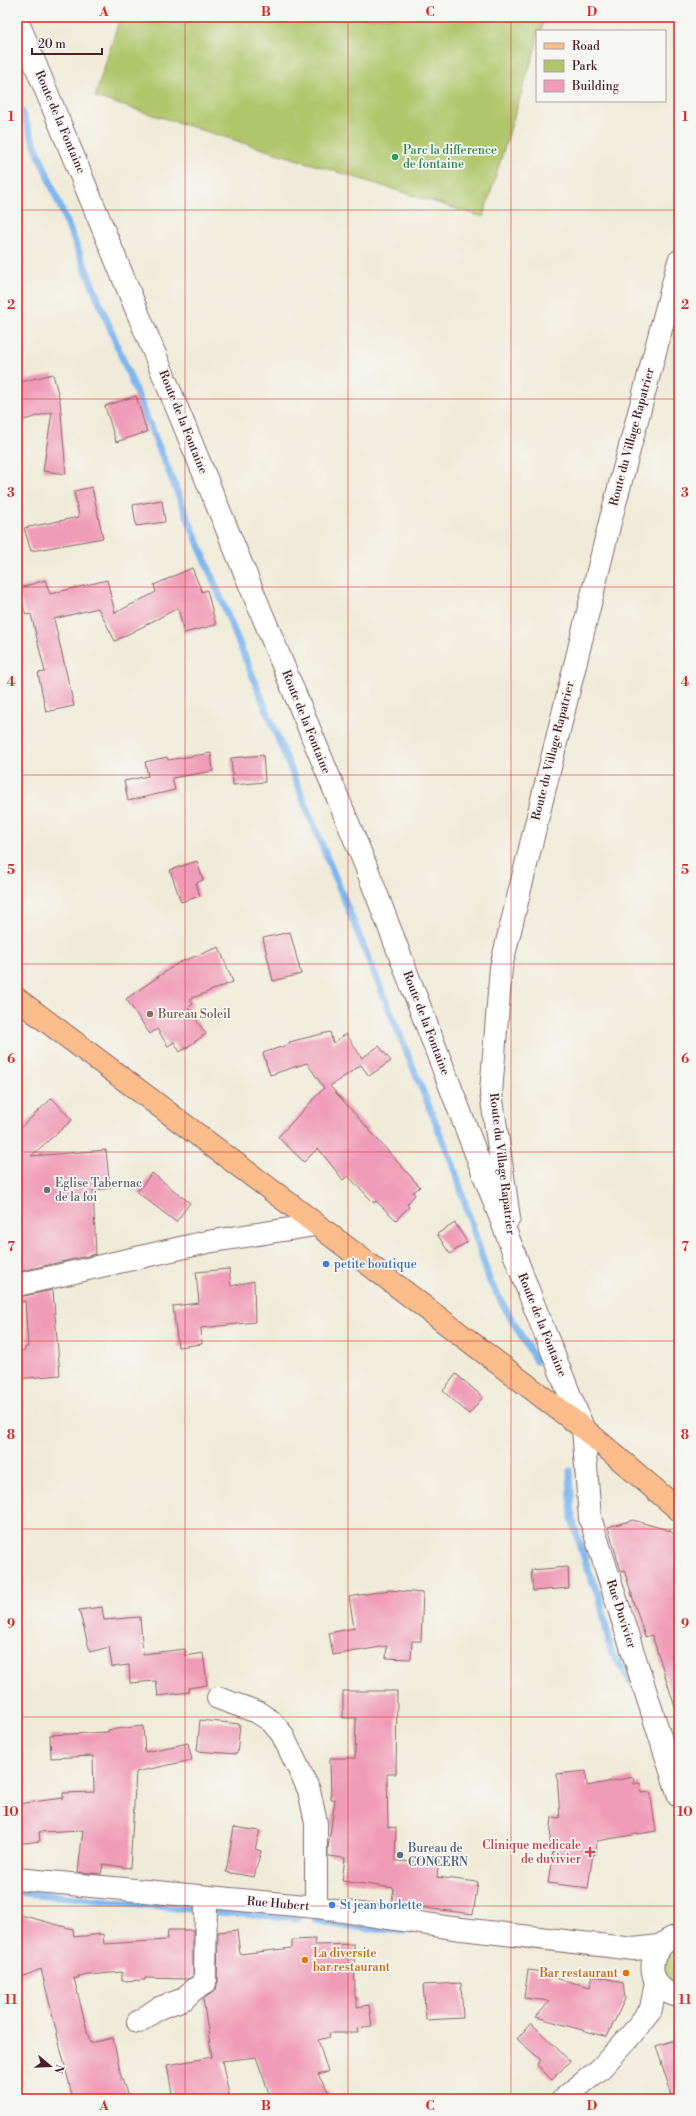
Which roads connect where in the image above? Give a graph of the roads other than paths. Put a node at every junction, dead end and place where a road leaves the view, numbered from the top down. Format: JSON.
{"nodes":[{"id":1,"x":17,"y":20,"type":"edge"},
{"id":2,"x":679,"y":261,"type":"edge"},
{"id":3,"x":17,"y":999,"type":"edge"},
{"id":4,"x":315,"y":1225,"type":"junction"},
{"id":5,"x":512,"y":1249,"type":"junction"},
{"id":6,"x":17,"y":1285,"type":"edge"},
{"id":7,"x":583,"y":1428,"type":"junction"},
{"id":8,"x":679,"y":1510,"type":"edge"},
{"id":9,"x":218,"y":1698,"type":"dead end"},
{"id":10,"x":679,"y":1796,"type":"edge"},
{"id":11,"x":17,"y":1879,"type":"edge"},
{"id":12,"x":206,"y":1897,"type":"junction"},
{"id":13,"x":316,"y":1907,"type":"junction"},
{"id":14,"x":679,"y":1926,"type":"edge"},
{"id":15,"x":679,"y":1936,"type":"edge"},
{"id":16,"x":659,"y":1946,"type":"junction"},
{"id":17,"x":608,"y":1947,"type":"junction"},
{"id":18,"x":634,"y":1949,"type":"junction"},
{"id":19,"x":655,"y":1978,"type":"junction"},
{"id":20,"x":678,"y":1996,"type":"edge"},
{"id":21,"x":651,"y":2009,"type":"junction"},
{"id":22,"x":138,"y":2022,"type":"dead end"},
{"id":23,"x":563,"y":2099,"type":"edge"}],
"edges":[{"from":1,"to":5,"type":"street","name":"Route de la Fontaine"},
{"from":2,"to":5,"type":"street","name":"Route du Village Rapatrier"},
{"from":3,"to":4,"type":"main road"},
{"from":4,"to":6,"type":"street"},
{"from":4,"to":7,"type":"main road"},
{"from":5,"to":7,"type":"street","name":"Route de la Fontaine"},
{"from":7,"to":8,"type":"main road"},
{"from":7,"to":10,"type":"street","name":"Rue Duvivier"},
{"from":9,"to":13,"type":"street"},
{"from":11,"to":12,"type":"street","name":"Rue Hubert"},
{"from":12,"to":13,"type":"street","name":"Rue Hubert"},
{"from":12,"to":22,"type":"street"},
{"from":13,"to":17,"type":"street","name":"Rue Hubert"},
{"from":14,"to":17,"type":"street"},
{"from":15,"to":16,"type":"street"},
{"from":16,"to":18,"type":"street","name":"Rue Hubert"},
{"from":16,"to":19,"type":"street"},
{"from":17,"to":18,"type":"street","name":"Rue Hubert"},
{"from":18,"to":19,"type":"street"},
{"from":19,"to":20,"type":"street"},
{"from":19,"to":21,"type":"street"},
{"from":20,"to":21,"type":"street"},
{"from":21,"to":23,"type":"street"}]}
